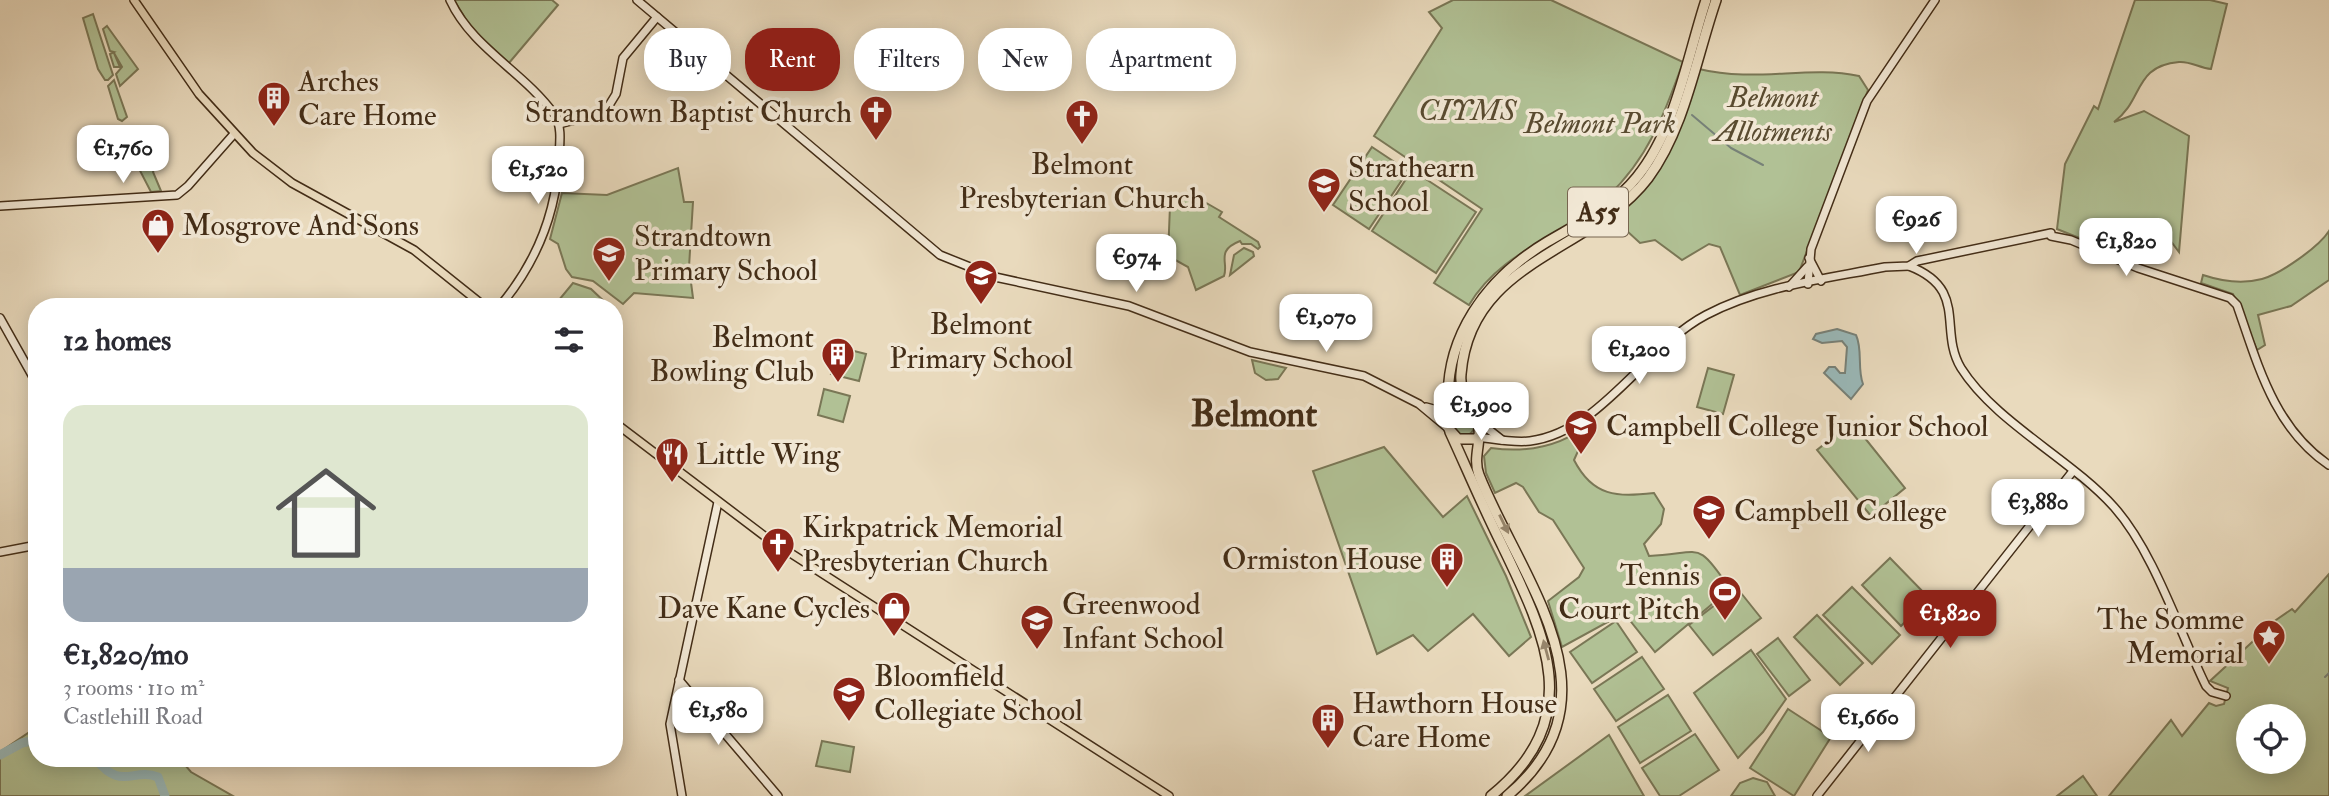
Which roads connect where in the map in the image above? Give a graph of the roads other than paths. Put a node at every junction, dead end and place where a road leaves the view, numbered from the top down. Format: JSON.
{"nodes":[{"id":1,"x":134,"y":0,"type":"edge"},
{"id":2,"x":450,"y":0,"type":"edge"},
{"id":3,"x":637,"y":0,"type":"edge"},
{"id":4,"x":1706,"y":0,"type":"edge"},
{"id":5,"x":1716,"y":0,"type":"edge"},
{"id":6,"x":1935,"y":0,"type":"edge"},
{"id":7,"x":657,"y":17,"type":"junction"},
{"id":8,"x":559,"y":124,"type":"junction"},
{"id":9,"x":233,"y":135,"type":"junction"},
{"id":10,"x":0,"y":206,"type":"edge"},
{"id":11,"x":1808,"y":257,"type":"junction"},
{"id":12,"x":1938,"y":257,"type":"junction"},
{"id":13,"x":1909,"y":265,"type":"junction"},
{"id":14,"x":1807,"y":267,"type":"junction"},
{"id":15,"x":1926,"y":274,"type":"junction"},
{"id":16,"x":1821,"y":281,"type":"junction"},
{"id":17,"x":1808,"y":284,"type":"junction"},
{"id":18,"x":1789,"y":287,"type":"junction"},
{"id":19,"x":474,"y":298,"type":"edge"},
{"id":20,"x":506,"y":298,"type":"edge"},
{"id":21,"x":0,"y":318,"type":"edge"},
{"id":22,"x":28,"y":368,"type":"edge"},
{"id":23,"x":1448,"y":401,"type":"junction"},
{"id":24,"x":1422,"y":405,"type":"junction"},
{"id":25,"x":1470,"y":411,"type":"junction"},
{"id":26,"x":1448,"y":412,"type":"junction"},
{"id":27,"x":1478,"y":420,"type":"junction"},
{"id":28,"x":623,"y":429,"type":"edge"},
{"id":29,"x":1449,"y":430,"type":"junction"},
{"id":30,"x":1477,"y":438,"type":"junction"},
{"id":31,"x":1503,"y":440,"type":"junction"},
{"id":32,"x":2329,"y":465,"type":"edge"},
{"id":33,"x":2073,"y":471,"type":"junction"},
{"id":34,"x":718,"y":502,"type":"junction"},
{"id":35,"x":28,"y":546,"type":"edge"},
{"id":36,"x":0,"y":552,"type":"edge"},
{"id":37,"x":679,"y":680,"type":"junction"},
{"id":38,"x":2226,"y":696,"type":"dead end"},
{"id":39,"x":682,"y":796,"type":"edge"},
{"id":40,"x":778,"y":796,"type":"edge"},
{"id":41,"x":1169,"y":796,"type":"edge"},
{"id":42,"x":1491,"y":796,"type":"edge"},
{"id":43,"x":1507,"y":796,"type":"edge"},
{"id":44,"x":1817,"y":796,"type":"edge"}],
"edges":[{"from":1,"to":9,"type":"main road"},
{"from":2,"to":8,"type":"street"},
{"from":3,"to":7,"type":"street"},
{"from":4,"to":23,"type":"highway","number":"A55"},
{"from":5,"to":25,"type":"highway","number":"A55"},
{"from":6,"to":11,"type":"street"},
{"from":7,"to":8,"type":"street"},
{"from":7,"to":24,"type":"street"},
{"from":8,"to":20,"type":"street"},
{"from":9,"to":10,"type":"street"},
{"from":9,"to":19,"type":"main road"},
{"from":11,"to":14,"type":"street"},
{"from":11,"to":16,"type":"street"},
{"from":12,"to":13,"type":"street"},
{"from":12,"to":15,"type":"street"},
{"from":12,"to":32,"type":"street"},
{"from":13,"to":15,"type":"street"},
{"from":13,"to":16,"type":"street"},
{"from":14,"to":17,"type":"street"},
{"from":14,"to":18,"type":"street"},
{"from":15,"to":33,"type":"street"},
{"from":16,"to":17,"type":"street"},
{"from":17,"to":18,"type":"street"},
{"from":18,"to":31,"type":"street"},
{"from":21,"to":22,"type":"street"},
{"from":23,"to":24,"type":"street"},
{"from":23,"to":26,"type":"highway","number":"A55"},
{"from":24,"to":26,"type":"street"},
{"from":24,"to":29,"type":"street"},
{"from":25,"to":26,"type":"highway"},
{"from":25,"to":27,"type":"highway","number":"A55"},
{"from":26,"to":29,"type":"highway","number":"A55"},
{"from":27,"to":30,"type":"highway"},
{"from":27,"to":31,"type":"street"},
{"from":28,"to":34,"type":"main road"},
{"from":29,"to":30,"type":"highway"},
{"from":42,"to":29,"type":"highway","number":"A55","one_way":true},
{"from":30,"to":31,"type":"street"},
{"from":30,"to":43,"type":"highway","one_way":true},
{"from":33,"to":38,"type":"street"},
{"from":33,"to":44,"type":"street"},
{"from":34,"to":37,"type":"street"},
{"from":34,"to":41,"type":"main road"},
{"from":35,"to":36,"type":"street"},
{"from":37,"to":39,"type":"street"},
{"from":37,"to":40,"type":"street"}]}
